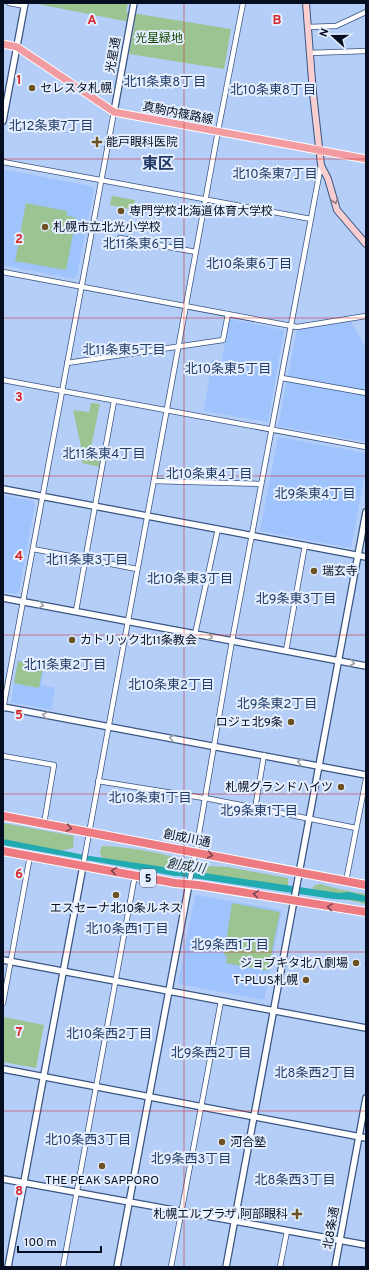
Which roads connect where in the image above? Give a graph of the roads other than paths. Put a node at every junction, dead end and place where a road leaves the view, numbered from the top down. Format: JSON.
{"nodes":[{"id":1,"x":9,"y":3,"type":"edge"},
{"id":2,"x":134,"y":3,"type":"edge"},
{"id":3,"x":243,"y":3,"type":"edge"},
{"id":4,"x":306,"y":3,"type":"edge"},
{"id":5,"x":25,"y":4,"type":"edge"},
{"id":6,"x":366,"y":12,"type":"edge"},
{"id":7,"x":308,"y":27,"type":"junction"},
{"id":8,"x":3,"y":44,"type":"edge"},
{"id":9,"x":17,"y":47,"type":"junction"},
{"id":10,"x":366,"y":51,"type":"edge"},
{"id":11,"x":309,"y":53,"type":"junction"},
{"id":12,"x":5,"y":104,"type":"edge"},
{"id":13,"x":114,"y":112,"type":"junction"},
{"id":14,"x":3,"y":121,"type":"edge"},
{"id":15,"x":218,"y":131,"type":"junction"},
{"id":16,"x":320,"y":151,"type":"junction"},
{"id":17,"x":366,"y":159,"type":"edge"},
{"id":18,"x":3,"y":162,"type":"edge"},
{"id":19,"x":321,"y":165,"type":"junction"},
{"id":20,"x":101,"y":181,"type":"junction"},
{"id":21,"x":206,"y":200,"type":"junction"},
{"id":22,"x":311,"y":219,"type":"junction"},
{"id":23,"x":120,"y":238,"type":"dead end"},
{"id":24,"x":366,"y":244,"type":"edge"},
{"id":25,"x":196,"y":252,"type":"junction"},
{"id":26,"x":3,"y":272,"type":"edge"},
{"id":27,"x":82,"y":286,"type":"junction"},
{"id":28,"x":187,"y":306,"type":"junction"},
{"id":29,"x":228,"y":314,"type":"junction"},
{"id":30,"x":366,"y":316,"type":"edge"},
{"id":31,"x":292,"y":326,"type":"junction"},
{"id":32,"x":179,"y":346,"type":"junction"},
{"id":33,"x":67,"y":363,"type":"junction"},
{"id":34,"x":282,"y":378,"type":"junction"},
{"id":35,"x":3,"y":380,"type":"edge"},
{"id":36,"x":62,"y":391,"type":"junction"},
{"id":37,"x":366,"y":393,"type":"edge"},
{"id":38,"x":114,"y":401,"type":"junction"},
{"id":39,"x":166,"y":411,"type":"junction"},
{"id":40,"x":272,"y":430,"type":"junction"},
{"id":41,"x":366,"y":448,"type":"edge"},
{"id":42,"x":154,"y":481,"type":"junction"},
{"id":43,"x":261,"y":484,"type":"junction"},
{"id":44,"x":3,"y":489,"type":"edge"},
{"id":45,"x":43,"y":496,"type":"junction"},
{"id":46,"x":95,"y":506,"type":"junction"},
{"id":47,"x":366,"y":512,"type":"edge"},
{"id":48,"x":148,"y":516,"type":"junction"},
{"id":49,"x":218,"y":529,"type":"junction"},
{"id":50,"x":252,"y":535,"type":"junction"},
{"id":51,"x":305,"y":545,"type":"junction"},
{"id":52,"x":33,"y":549,"type":"junction"},
{"id":53,"x":358,"y":555,"type":"junction"},
{"id":54,"x":366,"y":557,"type":"edge"},
{"id":55,"x":85,"y":559,"type":"junction"},
{"id":56,"x":137,"y":569,"type":"junction"},
{"id":57,"x":3,"y":598,"type":"edge"},
{"id":58,"x":23,"y":602,"type":"junction"},
{"id":59,"x":76,"y":611,"type":"junction"},
{"id":60,"x":128,"y":621,"type":"junction"},
{"id":61,"x":195,"y":634,"type":"junction"},
{"id":62,"x":232,"y":641,"type":"junction"},
{"id":63,"x":286,"y":651,"type":"junction"},
{"id":64,"x":339,"y":661,"type":"junction"},
{"id":65,"x":366,"y":666,"type":"edge"},
{"id":66,"x":3,"y":708,"type":"edge"},
{"id":67,"x":108,"y":727,"type":"junction"},
{"id":68,"x":214,"y":746,"type":"junction"},
{"id":69,"x":264,"y":755,"type":"junction"},
{"id":70,"x":3,"y":756,"type":"edge"},
{"id":71,"x":319,"y":766,"type":"junction"},
{"id":72,"x":366,"y":775,"type":"edge"},
{"id":73,"x":366,"y":779,"type":"edge"},
{"id":74,"x":98,"y":781,"type":"junction"},
{"id":75,"x":205,"y":799,"type":"junction"},
{"id":76,"x":255,"y":809,"type":"junction"},
{"id":77,"x":3,"y":816,"type":"edge"},
{"id":78,"x":309,"y":819,"type":"junction"},
{"id":79,"x":44,"y":824,"type":"junction"},
{"id":80,"x":356,"y":828,"type":"junction"},
{"id":81,"x":89,"y":832,"type":"junction"},
{"id":82,"x":3,"y":851,"type":"edge"},
{"id":83,"x":195,"y":852,"type":"junction"},
{"id":84,"x":30,"y":856,"type":"junction"},
{"id":85,"x":83,"y":863,"type":"junction"},
{"id":86,"x":300,"y":871,"type":"junction"},
{"id":87,"x":135,"y":875,"type":"junction"},
{"id":88,"x":189,"y":881,"type":"junction"},
{"id":89,"x":346,"y":881,"type":"junction"},
{"id":90,"x":366,"y":885,"type":"edge"},
{"id":91,"x":295,"y":898,"type":"junction"},
{"id":92,"x":366,"y":912,"type":"edge"},
{"id":93,"x":3,"y":960,"type":"edge"},
{"id":94,"x":11,"y":962,"type":"junction"},
{"id":95,"x":63,"y":971,"type":"junction"},
{"id":96,"x":116,"y":981,"type":"junction"},
{"id":97,"x":168,"y":991,"type":"junction"},
{"id":98,"x":221,"y":1001,"type":"junction"},
{"id":99,"x":3,"y":1003,"type":"edge"},
{"id":100,"x":274,"y":1010,"type":"junction"},
{"id":101,"x":366,"y":1028,"type":"edge"},
{"id":102,"x":3,"y":1069,"type":"edge"},
{"id":103,"x":44,"y":1077,"type":"junction"},
{"id":104,"x":96,"y":1087,"type":"junction"},
{"id":105,"x":149,"y":1096,"type":"junction"},
{"id":106,"x":366,"y":1098,"type":"edge"},
{"id":107,"x":202,"y":1106,"type":"junction"},
{"id":108,"x":254,"y":1116,"type":"junction"},
{"id":109,"x":359,"y":1136,"type":"junction"},
{"id":110,"x":366,"y":1138,"type":"edge"},
{"id":111,"x":3,"y":1179,"type":"edge"},
{"id":112,"x":24,"y":1183,"type":"junction"},
{"id":113,"x":77,"y":1192,"type":"junction"},
{"id":114,"x":129,"y":1202,"type":"junction"},
{"id":115,"x":182,"y":1212,"type":"junction"},
{"id":116,"x":234,"y":1222,"type":"junction"},
{"id":117,"x":287,"y":1231,"type":"junction"},
{"id":118,"x":340,"y":1240,"type":"junction"},
{"id":119,"x":366,"y":1245,"type":"edge"},
{"id":120,"x":8,"y":1267,"type":"edge"},
{"id":121,"x":63,"y":1267,"type":"edge"},
{"id":122,"x":117,"y":1267,"type":"edge"},
{"id":123,"x":172,"y":1267,"type":"edge"},
{"id":124,"x":226,"y":1267,"type":"edge"},
{"id":125,"x":280,"y":1267,"type":"edge"},
{"id":126,"x":335,"y":1267,"type":"edge"}],
"edges":[{"from":1,"to":5,"type":"street"},
{"from":2,"to":13,"type":"street","name":"光星通"},
{"from":3,"to":15,"type":"street"},
{"from":4,"to":7,"type":"main road"},
{"from":5,"to":9,"type":"street"},
{"from":6,"to":7,"type":"street"},
{"from":7,"to":11,"type":"main road"},
{"from":8,"to":9,"type":"main road","name":"真駒内篠路線"},
{"from":9,"to":12,"type":"street"},
{"from":9,"to":13,"type":"main road","name":"真駒内篠路線"},
{"from":10,"to":11,"type":"street"},
{"from":11,"to":16,"type":"main road"},
{"from":12,"to":14,"type":"street"},
{"from":13,"to":15,"type":"main road","name":"真駒内篠路線"},
{"from":13,"to":20,"type":"street"},
{"from":15,"to":16,"type":"main road","name":"真駒内篠路線"},
{"from":15,"to":21,"type":"street"},
{"from":16,"to":17,"type":"main road","name":"真駒内篠路線"},
{"from":16,"to":19,"type":"main road"},
{"from":18,"to":20,"type":"street"},
{"from":19,"to":22,"type":"street"},
{"from":19,"to":24,"type":"main road","one_way":true},
{"from":20,"to":21,"type":"street"},
{"from":20,"to":27,"type":"street"},
{"from":21,"to":22,"type":"street"},
{"from":21,"to":25,"type":"street"},
{"from":22,"to":31,"type":"street"},
{"from":23,"to":25,"type":"street"},
{"from":25,"to":28,"type":"street"},
{"from":26,"to":27,"type":"street"},
{"from":27,"to":28,"type":"street"},
{"from":27,"to":33,"type":"street"},
{"from":28,"to":29,"type":"street"},
{"from":28,"to":32,"type":"street"},
{"from":29,"to":31,"type":"street"},
{"from":29,"to":32,"type":"street"},
{"from":30,"to":31,"type":"street"},
{"from":31,"to":34,"type":"street"},
{"from":32,"to":33,"type":"street"},
{"from":32,"to":39,"type":"street"},
{"from":33,"to":36,"type":"street"},
{"from":34,"to":37,"type":"street"},
{"from":34,"to":40,"type":"street"},
{"from":35,"to":36,"type":"street"},
{"from":36,"to":38,"type":"street"},
{"from":36,"to":45,"type":"street"},
{"from":38,"to":39,"type":"street"},
{"from":38,"to":46,"type":"street"},
{"from":39,"to":40,"type":"street"},
{"from":39,"to":42,"type":"street"},
{"from":40,"to":41,"type":"street"},
{"from":40,"to":43,"type":"street"},
{"from":42,"to":43,"type":"street"},
{"from":42,"to":48,"type":"street"},
{"from":43,"to":50,"type":"street"},
{"from":44,"to":45,"type":"street"},
{"from":45,"to":46,"type":"street"},
{"from":45,"to":52,"type":"street"},
{"from":46,"to":48,"type":"street"},
{"from":46,"to":55,"type":"street"},
{"from":47,"to":53,"type":"street"},
{"from":48,"to":49,"type":"street"},
{"from":48,"to":56,"type":"street"},
{"from":49,"to":50,"type":"street"},
{"from":49,"to":61,"type":"street"},
{"from":50,"to":51,"type":"street"},
{"from":50,"to":62,"type":"street"},
{"from":51,"to":53,"type":"street"},
{"from":51,"to":63,"type":"street"},
{"from":52,"to":55,"type":"street"},
{"from":52,"to":58,"type":"street"},
{"from":53,"to":54,"type":"street"},
{"from":53,"to":64,"type":"street"},
{"from":55,"to":56,"type":"street"},
{"from":55,"to":59,"type":"street"},
{"from":56,"to":60,"type":"street"},
{"from":57,"to":58,"type":"street"},
{"from":58,"to":59,"type":"street","one_way":true},
{"from":58,"to":66,"type":"street"},
{"from":59,"to":60,"type":"street"},
{"from":60,"to":61,"type":"street"},
{"from":60,"to":67,"type":"street"},
{"from":61,"to":62,"type":"street","one_way":true},
{"from":62,"to":63,"type":"street"},
{"from":62,"to":68,"type":"street"},
{"from":63,"to":64,"type":"street"},
{"from":64,"to":65,"type":"street","one_way":true},
{"from":64,"to":71,"type":"street"},
{"from":67,"to":66,"type":"street","one_way":true},
{"from":68,"to":67,"type":"street","one_way":true},
{"from":67,"to":74,"type":"street"},
{"from":68,"to":69,"type":"street"},
{"from":68,"to":75,"type":"street"},
{"from":71,"to":69,"type":"street","one_way":true},
{"from":69,"to":76,"type":"street"},
{"from":70,"to":79,"type":"street"},
{"from":71,"to":72,"type":"street"},
{"from":71,"to":78,"type":"street"},
{"from":73,"to":80,"type":"street"},
{"from":74,"to":75,"type":"street"},
{"from":74,"to":81,"type":"street"},
{"from":75,"to":76,"type":"street"},
{"from":75,"to":83,"type":"street"},
{"from":76,"to":78,"type":"street"},
{"from":77,"to":79,"type":"highway","name":"創成川通"},
{"from":78,"to":80,"type":"street"},
{"from":78,"to":86,"type":"street"},
{"from":79,"to":81,"type":"highway","name":"創成川通","one_way":true},
{"from":80,"to":89,"type":"street"},
{"from":81,"to":83,"type":"highway","name":"創成川通"},
{"from":81,"to":85,"type":"street"},
{"from":82,"to":84,"type":"highway","number":"5"},
{"from":83,"to":86,"type":"highway","name":"創成川通","one_way":true},
{"from":83,"to":88,"type":"street"},
{"from":84,"to":85,"type":"highway","number":"5"},
{"from":84,"to":94,"type":"street"},
{"from":87,"to":85,"type":"highway","number":"5","one_way":true},
{"from":85,"to":95,"type":"street"},
{"from":86,"to":89,"type":"highway","name":"創成川通"},
{"from":86,"to":91,"type":"street"},
{"from":87,"to":88,"type":"highway","number":"5"},
{"from":87,"to":96,"type":"street"},
{"from":91,"to":88,"type":"highway","number":"5","one_way":true},
{"from":88,"to":97,"type":"street"},
{"from":89,"to":90,"type":"highway","name":"創成川通"},
{"from":92,"to":91,"type":"highway","number":"5","one_way":true},
{"from":91,"to":100,"type":"street"},
{"from":93,"to":94,"type":"street"},
{"from":94,"to":95,"type":"street"},
{"from":94,"to":99,"type":"street"},
{"from":95,"to":96,"type":"street"},
{"from":95,"to":103,"type":"street"},
{"from":96,"to":97,"type":"street"},
{"from":96,"to":104,"type":"street"},
{"from":97,"to":98,"type":"street"},
{"from":97,"to":105,"type":"street"},
{"from":98,"to":100,"type":"street"},
{"from":98,"to":107,"type":"street"},
{"from":100,"to":101,"type":"street"},
{"from":100,"to":108,"type":"street"},
{"from":102,"to":103,"type":"street"},
{"from":103,"to":104,"type":"street"},
{"from":103,"to":112,"type":"street"},
{"from":104,"to":105,"type":"street"},
{"from":104,"to":113,"type":"street"},
{"from":105,"to":107,"type":"street"},
{"from":105,"to":114,"type":"street"},
{"from":106,"to":109,"type":"street","name":"北8条通"},
{"from":107,"to":108,"type":"street"},
{"from":107,"to":115,"type":"street"},
{"from":108,"to":109,"type":"street"},
{"from":108,"to":116,"type":"street"},
{"from":109,"to":110,"type":"street"},
{"from":109,"to":118,"type":"street","name":"北8条通"},
{"from":111,"to":112,"type":"street"},
{"from":112,"to":113,"type":"street"},
{"from":112,"to":120,"type":"street"},
{"from":113,"to":114,"type":"street"},
{"from":113,"to":121,"type":"street"},
{"from":114,"to":115,"type":"street"},
{"from":114,"to":122,"type":"street"},
{"from":115,"to":116,"type":"street"},
{"from":115,"to":123,"type":"street"},
{"from":116,"to":117,"type":"street"},
{"from":116,"to":124,"type":"street"},
{"from":117,"to":118,"type":"street"},
{"from":117,"to":125,"type":"street"},
{"from":118,"to":119,"type":"street"},
{"from":118,"to":126,"type":"street","name":"北8条通"}]}
